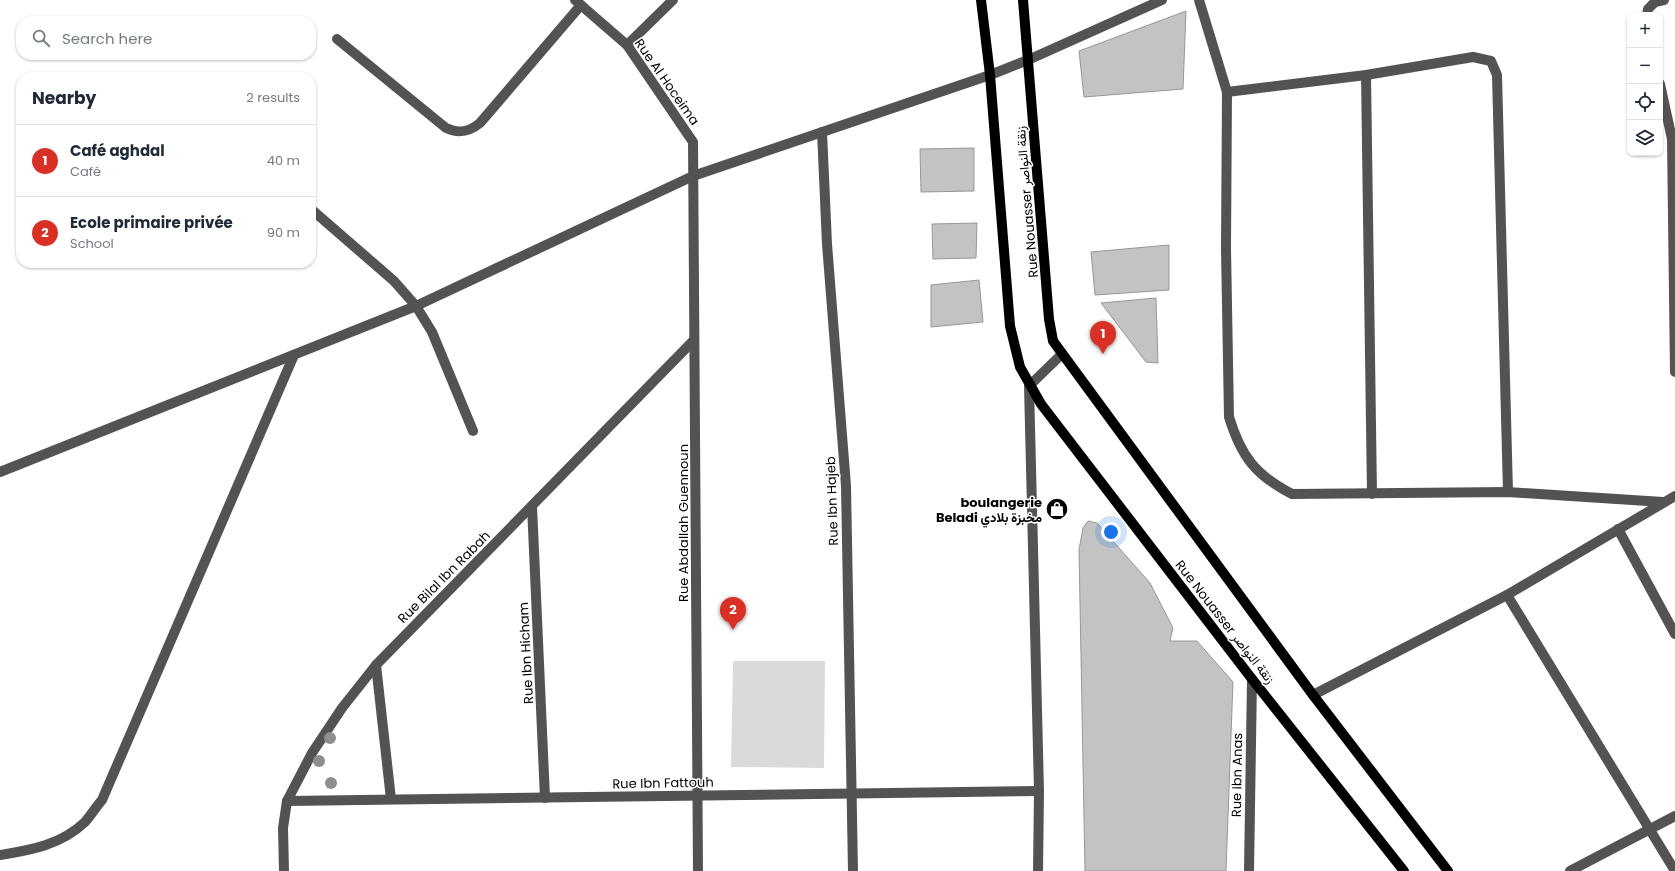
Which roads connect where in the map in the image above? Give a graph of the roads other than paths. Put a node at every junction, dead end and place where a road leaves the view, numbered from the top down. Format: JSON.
{"nodes":[{"id":1,"x":673,"y":0,"type":"edge"},
{"id":2,"x":981,"y":0,"type":"edge"},
{"id":3,"x":1023,"y":0,"type":"edge"},
{"id":4,"x":1199,"y":0,"type":"edge"},
{"id":5,"x":1664,"y":0,"type":"edge"},
{"id":6,"x":1158,"y":1,"type":"edge"},
{"id":7,"x":578,"y":3,"type":"edge"},
{"id":8,"x":1648,"y":12,"type":"edge"},
{"id":9,"x":337,"y":39,"type":"dead end"},
{"id":10,"x":627,"y":46,"type":"junction"},
{"id":11,"x":1028,"y":60,"type":"junction"},
{"id":12,"x":990,"y":75,"type":"junction"},
{"id":13,"x":1366,"y":75,"type":"junction"},
{"id":14,"x":1227,"y":92,"type":"junction"},
{"id":15,"x":1663,"y":98,"type":"edge"},
{"id":16,"x":822,"y":132,"type":"junction"},
{"id":17,"x":693,"y":176,"type":"junction"},
{"id":18,"x":316,"y":213,"type":"edge"},
{"id":19,"x":416,"y":306,"type":"junction"},
{"id":20,"x":694,"y":340,"type":"junction"},
{"id":21,"x":1062,"y":354,"type":"junction"},
{"id":22,"x":294,"y":355,"type":"junction"},
{"id":23,"x":1675,"y":372,"type":"edge"},
{"id":24,"x":1029,"y":386,"type":"junction"},
{"id":25,"x":474,"y":431,"type":"dead end"},
{"id":26,"x":0,"y":472,"type":"edge"},
{"id":27,"x":1508,"y":492,"type":"junction"},
{"id":28,"x":1372,"y":494,"type":"junction"},
{"id":29,"x":1675,"y":496,"type":"edge"},
{"id":30,"x":1663,"y":502,"type":"junction"},
{"id":31,"x":532,"y":506,"type":"junction"},
{"id":32,"x":1618,"y":529,"type":"junction"},
{"id":33,"x":1507,"y":595,"type":"junction"},
{"id":34,"x":1675,"y":634,"type":"edge"},
{"id":35,"x":376,"y":665,"type":"junction"},
{"id":36,"x":1252,"y":679,"type":"junction"},
{"id":37,"x":1313,"y":695,"type":"junction"},
{"id":38,"x":1039,"y":791,"type":"junction"},
{"id":39,"x":851,"y":794,"type":"junction"},
{"id":40,"x":697,"y":796,"type":"junction"},
{"id":41,"x":545,"y":798,"type":"junction"},
{"id":42,"x":391,"y":799,"type":"junction"},
{"id":43,"x":287,"y":801,"type":"junction"},
{"id":44,"x":1675,"y":816,"type":"edge"},
{"id":45,"x":1650,"y":830,"type":"junction"},
{"id":46,"x":0,"y":855,"type":"edge"},
{"id":47,"x":284,"y":871,"type":"edge"},
{"id":48,"x":698,"y":871,"type":"edge"},
{"id":49,"x":853,"y":871,"type":"edge"},
{"id":50,"x":1038,"y":871,"type":"edge"},
{"id":51,"x":1249,"y":871,"type":"edge"},
{"id":52,"x":1404,"y":871,"type":"edge"},
{"id":53,"x":1448,"y":871,"type":"edge"},
{"id":54,"x":1570,"y":871,"type":"edge"},
{"id":55,"x":1675,"y":871,"type":"edge"}],
"edges":[{"from":1,"to":10,"type":"street"},
{"from":2,"to":12,"type":"main road","name":"Rue Nouasser زنقة النواصر"},
{"from":3,"to":11,"type":"main road","name":"Rue Nouasser زنقة النواصر"},
{"from":4,"to":14,"type":"street"},
{"from":5,"to":8,"type":"street"},
{"from":6,"to":11,"type":"street"},
{"from":7,"to":9,"type":"street"},
{"from":7,"to":10,"type":"street","name":"Rue Al Hoceima"},
{"from":10,"to":17,"type":"street","name":"Rue Al Hoceima"},
{"from":11,"to":12,"type":"street"},
{"from":11,"to":21,"type":"main road","name":"Rue Nouasser زنقة النواصر"},
{"from":12,"to":16,"type":"street"},
{"from":12,"to":24,"type":"main road","name":"Rue Nouasser زنقة النواصر"},
{"from":13,"to":14,"type":"street"},
{"from":13,"to":27,"type":"street"},
{"from":13,"to":28,"type":"street"},
{"from":14,"to":28,"type":"street"},
{"from":15,"to":23,"type":"street"},
{"from":16,"to":17,"type":"street"},
{"from":16,"to":39,"type":"street","name":"Rue Ibn Hajeb"},
{"from":17,"to":19,"type":"street"},
{"from":17,"to":20,"type":"street","name":"Rue Abdallah Guennoun"},
{"from":18,"to":19,"type":"street"},
{"from":19,"to":22,"type":"street"},
{"from":19,"to":25,"type":"street"},
{"from":20,"to":31,"type":"street","name":"Rue Bilal Ibn Rabah"},
{"from":20,"to":40,"type":"street","name":"Rue Abdallah Guennoun"},
{"from":21,"to":24,"type":"street"},
{"from":21,"to":37,"type":"main road","name":"Rue Nouasser زنقة النواصر"},
{"from":22,"to":26,"type":"street"},
{"from":22,"to":46,"type":"street"},
{"from":24,"to":36,"type":"main road","name":"Rue Nouasser زنقة النواصر"},
{"from":24,"to":38,"type":"street","name":"Rue Nouasser زنقة النواصر"},
{"from":27,"to":28,"type":"street"},
{"from":27,"to":30,"type":"street"},
{"from":29,"to":30,"type":"street"},
{"from":30,"to":32,"type":"street"},
{"from":31,"to":35,"type":"street","name":"Rue Bilal Ibn Rabah"},
{"from":31,"to":41,"type":"street","name":"Rue Ibn Hicham"},
{"from":32,"to":33,"type":"street"},
{"from":32,"to":34,"type":"street"},
{"from":33,"to":37,"type":"street"},
{"from":33,"to":45,"type":"street"},
{"from":35,"to":42,"type":"street"},
{"from":35,"to":43,"type":"street","name":"Rue Bilal Ibn Rabah"},
{"from":36,"to":51,"type":"street","name":"Rue Ibn Anas"},
{"from":36,"to":52,"type":"main road","name":"Rue Nouasser زنقة النواصر"},
{"from":37,"to":53,"type":"main road","name":"Rue Nouasser زنقة النواصر"},
{"from":38,"to":39,"type":"street","name":"Rue Ibn Fattouh"},
{"from":38,"to":50,"type":"street","name":"Rue Nouasser زنقة النواصر"},
{"from":39,"to":40,"type":"street","name":"Rue Ibn Fattouh"},
{"from":39,"to":49,"type":"street","name":"Rue Ibn Hajeb"},
{"from":40,"to":41,"type":"street","name":"Rue Ibn Fattouh"},
{"from":40,"to":48,"type":"street","name":"Rue Abdallah Guennoun"},
{"from":41,"to":42,"type":"street","name":"Rue Ibn Fattouh"},
{"from":42,"to":43,"type":"street","name":"Rue Ibn Fattouh"},
{"from":43,"to":47,"type":"street","name":"Rue Bilal Ibn Rabah"},
{"from":44,"to":45,"type":"street"},
{"from":45,"to":54,"type":"street"},
{"from":45,"to":55,"type":"street"}]}
